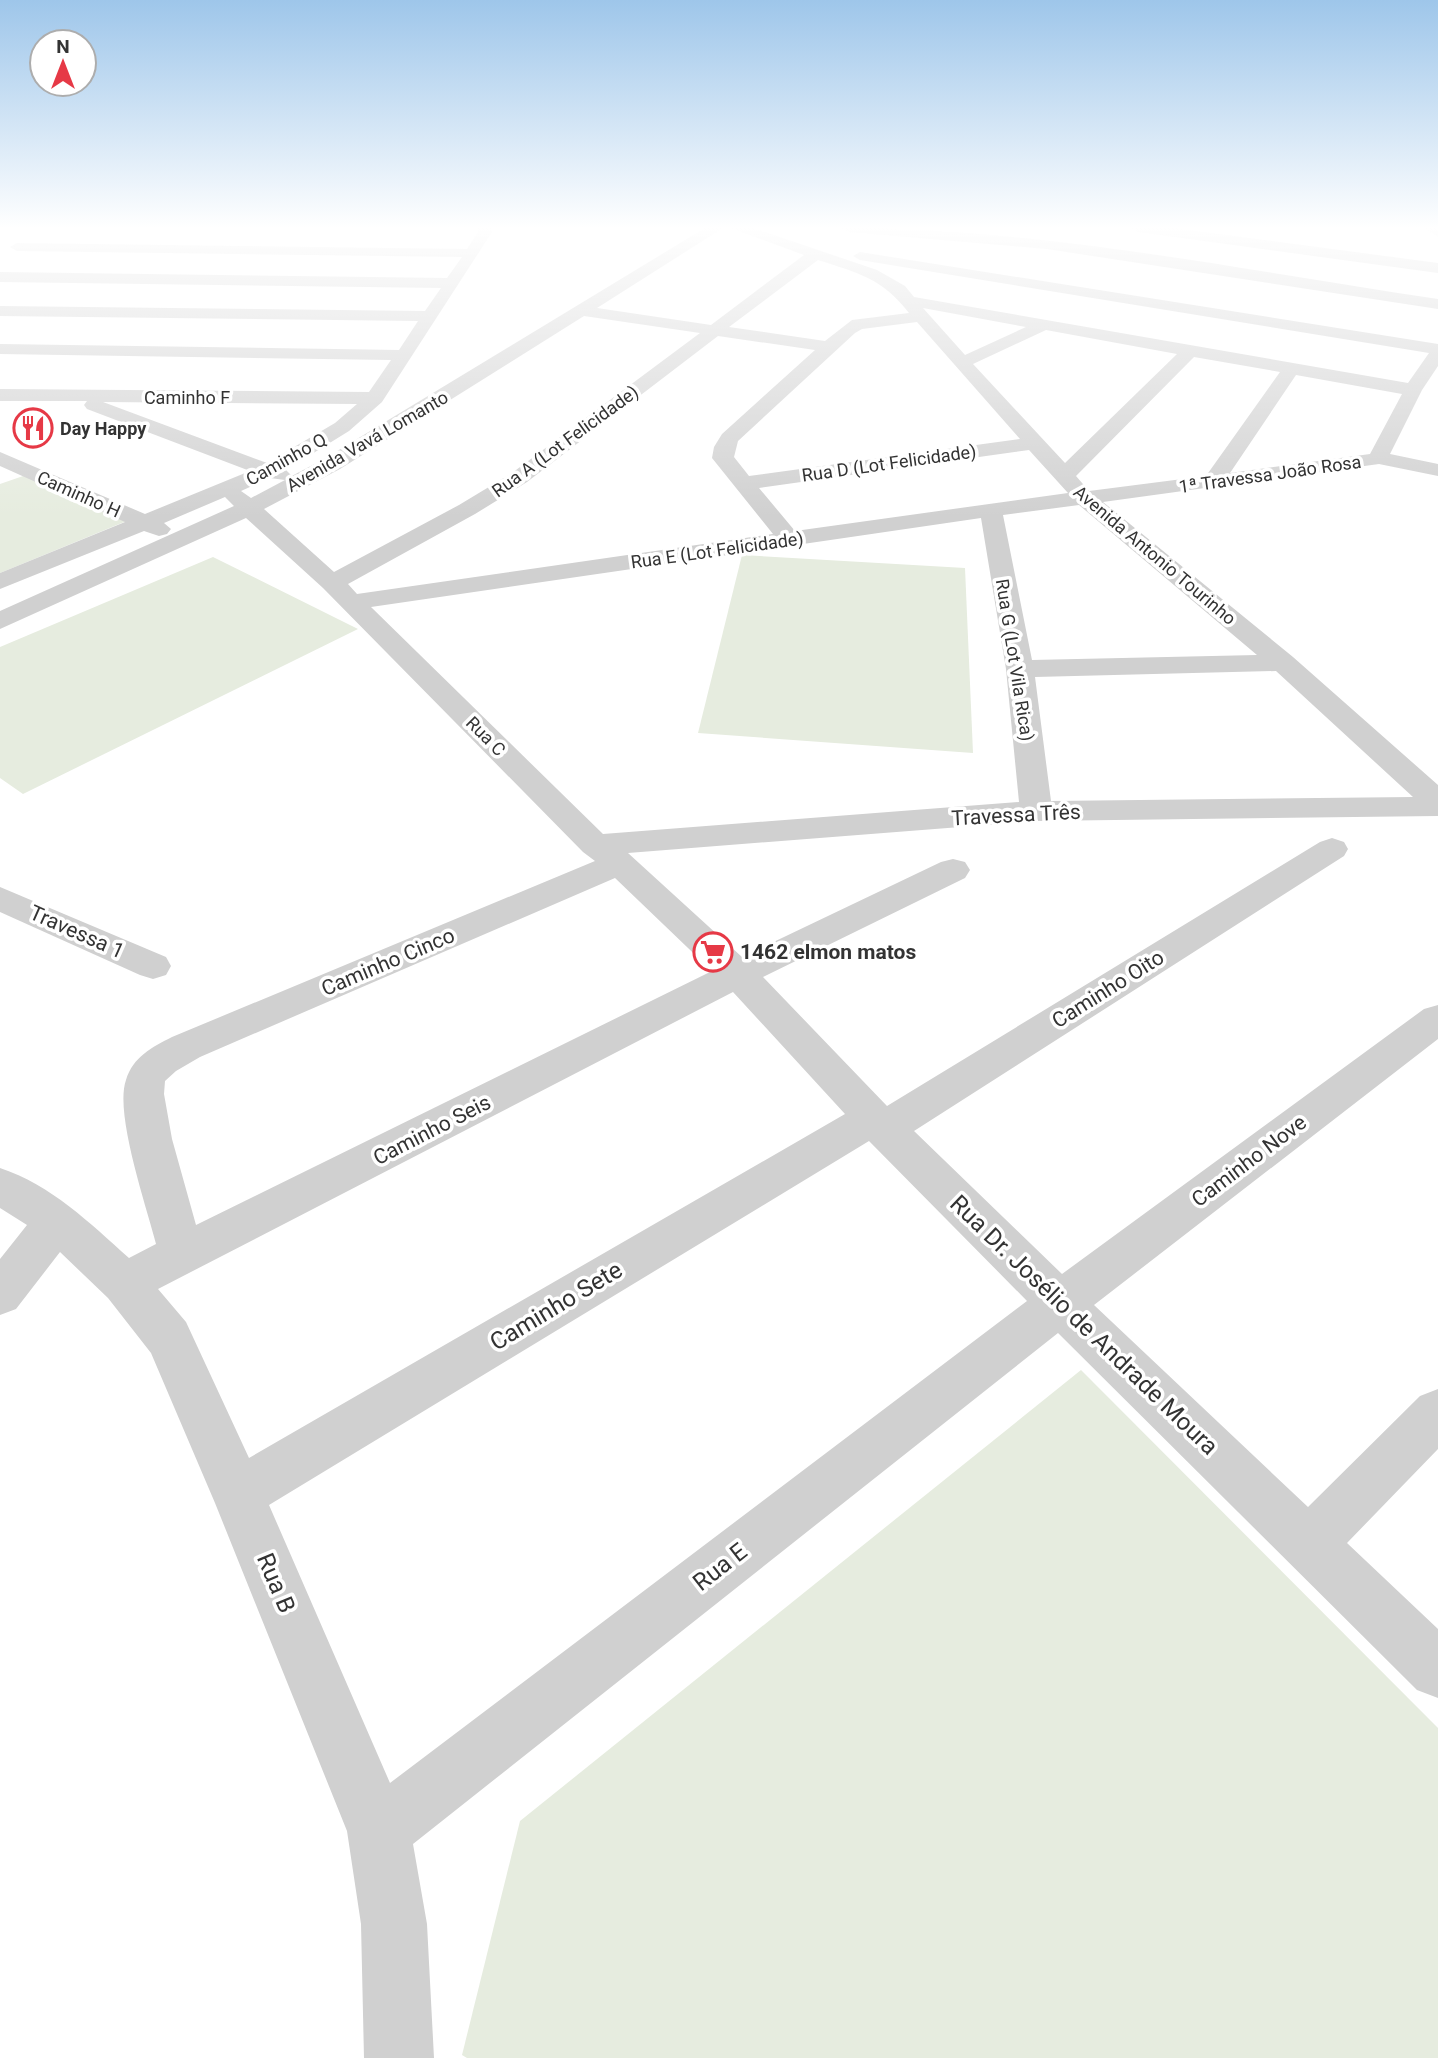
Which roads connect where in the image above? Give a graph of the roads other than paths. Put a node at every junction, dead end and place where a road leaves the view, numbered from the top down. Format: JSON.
{"nodes":[{"id":1,"x":159,"y":324,"type":"edge"},
{"id":2,"x":425,"y":324,"type":"edge"},
{"id":3,"x":537,"y":324,"type":"edge"},
{"id":4,"x":560,"y":324,"type":"edge"},
{"id":5,"x":672,"y":324,"type":"edge"},
{"id":6,"x":720,"y":324,"type":"edge"},
{"id":7,"x":858,"y":324,"type":"edge"},
{"id":8,"x":929,"y":324,"type":"edge"},
{"id":9,"x":1035,"y":324,"type":"edge"},
{"id":10,"x":1274,"y":324,"type":"edge"},
{"id":11,"x":1043,"y":325,"type":"junction"},
{"id":12,"x":713,"y":330,"type":"junction"},
{"id":13,"x":830,"y":347,"type":"junction"},
{"id":14,"x":0,"y":349,"type":"edge"},
{"id":15,"x":129,"y":351,"type":"junction"},
{"id":16,"x":1189,"y":351,"type":"junction"},
{"id":17,"x":1438,"y":351,"type":"edge"},
{"id":18,"x":404,"y":355,"type":"junction"},
{"id":19,"x":963,"y":362,"type":"junction"},
{"id":20,"x":1291,"y":369,"type":"junction"},
{"id":21,"x":1413,"y":390,"type":"junction"},
{"id":22,"x":0,"y":395,"type":"edge"},
{"id":23,"x":78,"y":397,"type":"junction"},
{"id":24,"x":375,"y":398,"type":"junction"},
{"id":25,"x":25,"y":414,"type":"dead end"},
{"id":26,"x":1034,"y":443,"type":"junction"},
{"id":27,"x":1378,"y":458,"type":"junction"},
{"id":28,"x":5,"y":465,"type":"edge"},
{"id":29,"x":1438,"y":470,"type":"edge"},
{"id":30,"x":275,"y":473,"type":"junction"},
{"id":31,"x":1064,"y":476,"type":"junction"},
{"id":32,"x":1213,"y":482,"type":"junction"},
{"id":33,"x":745,"y":483,"type":"junction"},
{"id":34,"x":1084,"y":498,"type":"junction"},
{"id":35,"x":243,"y":502,"type":"junction"},
{"id":36,"x":991,"y":510,"type":"junction"},
{"id":37,"x":152,"y":526,"type":"junction"},
{"id":38,"x":790,"y":540,"type":"junction"},
{"id":39,"x":0,"y":582,"type":"edge"},
{"id":40,"x":341,"y":592,"type":"junction"},
{"id":41,"x":0,"y":599,"type":"edge"},
{"id":42,"x":0,"y":621,"type":"edge"},
{"id":43,"x":1283,"y":663,"type":"junction"},
{"id":44,"x":1020,"y":669,"type":"junction"},
{"id":45,"x":1438,"y":804,"type":"edge"},
{"id":46,"x":1035,"y":811,"type":"junction"},
{"id":47,"x":1332,"y":849,"type":"dead end"},
{"id":48,"x":608,"y":854,"type":"junction"},
{"id":49,"x":953,"y":870,"type":"dead end"},
{"id":50,"x":0,"y":898,"type":"edge"},
{"id":51,"x":153,"y":966,"type":"dead end"},
{"id":52,"x":738,"y":974,"type":"junction"},
{"id":53,"x":1438,"y":1019,"type":"edge"},
{"id":54,"x":879,"y":1123,"type":"junction"},
{"id":55,"x":0,"y":1186,"type":"edge"},
{"id":56,"x":57,"y":1221,"type":"junction"},
{"id":57,"x":182,"y":1256,"type":"junction"},
{"id":58,"x":124,"y":1283,"type":"junction"},
{"id":59,"x":0,"y":1294,"type":"edge"},
{"id":60,"x":1060,"y":1303,"type":"junction"},
{"id":61,"x":1438,"y":1413,"type":"edge"},
{"id":62,"x":238,"y":1494,"type":"junction"},
{"id":63,"x":1309,"y":1544,"type":"junction"},
{"id":64,"x":1438,"y":1668,"type":"edge"},
{"id":65,"x":379,"y":1831,"type":"junction"},
{"id":66,"x":399,"y":2058,"type":"edge"}],
"edges":[{"from":1,"to":15,"type":"street"},
{"from":2,"to":18,"type":"street","name":"Caminho Q"},
{"from":3,"to":30,"type":"street","name":"Avenida Vavá Lomanto"},
{"from":4,"to":35,"type":"street","name":"Avenida Vavá Lomanto"},
{"from":5,"to":12,"type":"street"},
{"from":6,"to":12,"type":"street","name":"Rua A (Lot Felicidade)"},
{"from":7,"to":13,"type":"street"},
{"from":8,"to":19,"type":"street","name":"Avenida Antonio Tourinho"},
{"from":9,"to":11,"type":"street"},
{"from":10,"to":17,"type":"street"},
{"from":11,"to":16,"type":"street"},
{"from":11,"to":19,"type":"street"},
{"from":12,"to":13,"type":"street"},
{"from":12,"to":40,"type":"street","name":"Rua A (Lot Felicidade)"},
{"from":13,"to":33,"type":"street"},
{"from":14,"to":15,"type":"street"},
{"from":15,"to":18,"type":"street"},
{"from":15,"to":23,"type":"street"},
{"from":16,"to":20,"type":"street"},
{"from":16,"to":31,"type":"street"},
{"from":17,"to":21,"type":"street","name":"1ª Travessa João Rosa"},
{"from":18,"to":24,"type":"street","name":"Caminho Q"},
{"from":19,"to":26,"type":"street","name":"Avenida Antonio Tourinho"},
{"from":20,"to":21,"type":"street"},
{"from":20,"to":32,"type":"street"},
{"from":21,"to":27,"type":"street","name":"1ª Travessa João Rosa"},
{"from":22,"to":23,"type":"street","name":"Caminho F"},
{"from":23,"to":24,"type":"street","name":"Caminho F"},
{"from":23,"to":25,"type":"street"},
{"from":23,"to":30,"type":"street"},
{"from":24,"to":30,"type":"street","name":"Caminho Q"},
{"from":26,"to":31,"type":"street","name":"Avenida Antonio Tourinho"},
{"from":26,"to":33,"type":"street","name":"Rua D (Lot Felicidade)"},
{"from":27,"to":29,"type":"street"},
{"from":27,"to":32,"type":"street","name":"1ª Travessa João Rosa"},
{"from":28,"to":37,"type":"street","name":"Caminho H"},
{"from":30,"to":35,"type":"street","name":"Avenida Vavá Lomanto"},
{"from":30,"to":37,"type":"street","name":"Caminho Q"},
{"from":31,"to":34,"type":"street","name":"Avenida Antonio Tourinho"},
{"from":32,"to":34,"type":"street","name":"1ª Travessa João Rosa"},
{"from":33,"to":38,"type":"street"},
{"from":34,"to":36,"type":"street","name":"Rua E (Lot Felicidade)"},
{"from":34,"to":43,"type":"street","name":"Avenida Antonio Tourinho"},
{"from":35,"to":37,"type":"street","name":"Avenida Vavá Lomanto"},
{"from":35,"to":40,"type":"street","name":"Rua C"},
{"from":35,"to":42,"type":"street","name":"Avenida Vavá Lomanto"},
{"from":36,"to":38,"type":"street","name":"Rua E (Lot Felicidade)"},
{"from":36,"to":44,"type":"street","name":"Rua G (Lot Vila Rica)"},
{"from":37,"to":39,"type":"street","name":"Caminho Q"},
{"from":37,"to":41,"type":"street","name":"Avenida Vavá Lomanto"},
{"from":38,"to":40,"type":"street","name":"Rua E (Lot Felicidade)"},
{"from":40,"to":48,"type":"street","name":"Rua C"},
{"from":43,"to":44,"type":"street"},
{"from":43,"to":45,"type":"street","name":"Avenida Antonio Tourinho"},
{"from":44,"to":46,"type":"street","name":"Rua G (Lot Vila Rica)"},
{"from":45,"to":46,"type":"street","name":"Travessa Três"},
{"from":46,"to":48,"type":"street","name":"Travessa Três"},
{"from":47,"to":54,"type":"street","name":"Caminho Oito"},
{"from":48,"to":52,"type":"street","name":"Rua C"},
{"from":48,"to":57,"type":"street","name":"Caminho Cinco"},
{"from":49,"to":52,"type":"street","name":"Caminho Seis"},
{"from":50,"to":51,"type":"street","name":"Travessa 1"},
{"from":52,"to":54,"type":"street","name":"Rua Dr. Josélio de Andrade Moura"},
{"from":52,"to":57,"type":"street","name":"Caminho Seis"},
{"from":53,"to":60,"type":"street","name":"Caminho Nove"},
{"from":54,"to":60,"type":"street","name":"Rua Dr. Josélio de Andrade Moura"},
{"from":54,"to":62,"type":"street","name":"Caminho Sete"},
{"from":55,"to":56,"type":"street","name":"Rua B"},
{"from":56,"to":58,"type":"street","name":"Rua B"},
{"from":56,"to":59,"type":"street"},
{"from":57,"to":58,"type":"street","name":"Caminho Seis"},
{"from":58,"to":62,"type":"street","name":"Rua B"},
{"from":60,"to":63,"type":"street","name":"Rua Dr. Josélio de Andrade Moura"},
{"from":60,"to":65,"type":"street","name":"Rua E"},
{"from":61,"to":63,"type":"street"},
{"from":62,"to":65,"type":"street","name":"Rua B"},
{"from":63,"to":64,"type":"street","name":"Rua Dr. Josélio de Andrade Moura"},
{"from":65,"to":66,"type":"street","name":"Rua B"}]}
